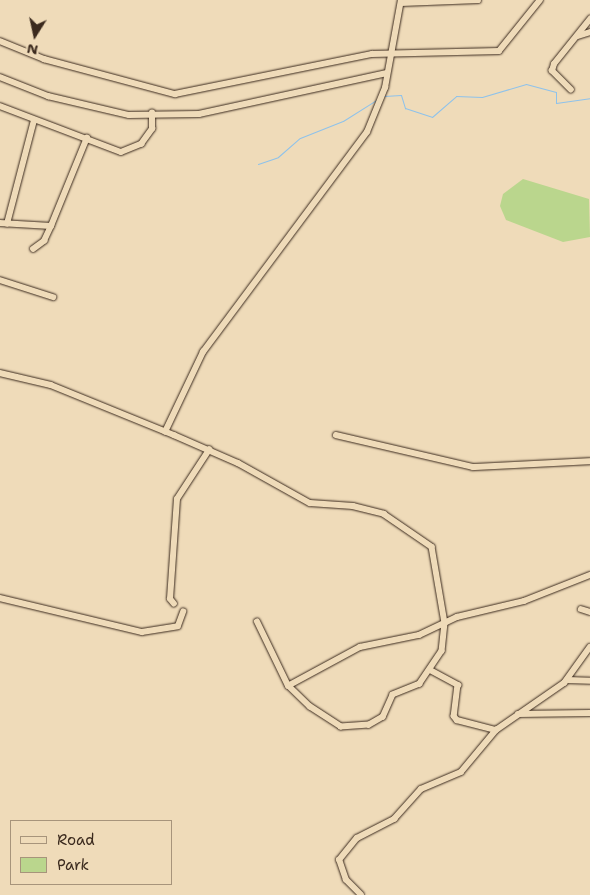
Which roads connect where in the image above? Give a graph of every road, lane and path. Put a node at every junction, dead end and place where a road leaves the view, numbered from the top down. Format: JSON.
{"nodes":[{"id":1,"x":452,"y":0,"type":"edge"},
{"id":2,"x":478,"y":0,"type":"edge"},
{"id":3,"x":540,"y":0,"type":"edge"},
{"id":4,"x":401,"y":1,"type":"edge"},
{"id":5,"x":590,"y":19,"type":"edge"},
{"id":6,"x":590,"y":32,"type":"edge"},
{"id":7,"x":578,"y":36,"type":"junction"},
{"id":8,"x":0,"y":40,"type":"edge"},
{"id":9,"x":391,"y":54,"type":"junction"},
{"id":10,"x":388,"y":73,"type":"junction"},
{"id":11,"x":0,"y":76,"type":"edge"},
{"id":12,"x":571,"y":90,"type":"dead end"},
{"id":13,"x":0,"y":106,"type":"edge"},
{"id":14,"x":152,"y":113,"type":"junction"},
{"id":15,"x":34,"y":120,"type":"junction"},
{"id":16,"x":88,"y":138,"type":"junction"},
{"id":17,"x":0,"y":223,"type":"edge"},
{"id":18,"x":7,"y":224,"type":"junction"},
{"id":19,"x":51,"y":226,"type":"junction"},
{"id":20,"x":33,"y":249,"type":"dead end"},
{"id":21,"x":0,"y":280,"type":"edge"},
{"id":22,"x":52,"y":296,"type":"dead end"},
{"id":23,"x":0,"y":373,"type":"edge"},
{"id":24,"x":166,"y":432,"type":"junction"},
{"id":25,"x":336,"y":435,"type":"dead end"},
{"id":26,"x":208,"y":450,"type":"junction"},
{"id":27,"x":590,"y":461,"type":"edge"},
{"id":28,"x":590,"y":575,"type":"edge"},
{"id":29,"x":0,"y":598,"type":"edge"},
{"id":30,"x":174,"y":604,"type":"dead end"},
{"id":31,"x":581,"y":609,"type":"dead end"},
{"id":32,"x":183,"y":612,"type":"dead end"},
{"id":33,"x":590,"y":612,"type":"edge"},
{"id":34,"x":257,"y":622,"type":"dead end"},
{"id":35,"x":445,"y":623,"type":"junction"},
{"id":36,"x":590,"y":647,"type":"edge"},
{"id":37,"x":432,"y":671,"type":"junction"},
{"id":38,"x":567,"y":680,"type":"junction"},
{"id":39,"x":590,"y":681,"type":"edge"},
{"id":40,"x":288,"y":686,"type":"junction"},
{"id":41,"x":590,"y":713,"type":"edge"},
{"id":42,"x":518,"y":714,"type":"junction"},
{"id":43,"x":496,"y":730,"type":"junction"},
{"id":44,"x":361,"y":895,"type":"edge"}],
"edges":[{"from":1,"to":2,"type":"street"},
{"from":1,"to":4,"type":"street"},
{"from":3,"to":9,"type":"street"},
{"from":4,"to":9,"type":"street"},
{"from":5,"to":7,"type":"street"},
{"from":6,"to":7,"type":"street"},
{"from":7,"to":12,"type":"street"},
{"from":8,"to":9,"type":"street"},
{"from":9,"to":10,"type":"street"},
{"from":10,"to":14,"type":"street"},
{"from":10,"to":24,"type":"street"},
{"from":11,"to":14,"type":"street"},
{"from":13,"to":15,"type":"street"},
{"from":14,"to":16,"type":"street"},
{"from":15,"to":16,"type":"street"},
{"from":15,"to":18,"type":"street"},
{"from":16,"to":19,"type":"street"},
{"from":17,"to":18,"type":"street"},
{"from":18,"to":19,"type":"street"},
{"from":19,"to":20,"type":"street"},
{"from":21,"to":22,"type":"street"},
{"from":23,"to":24,"type":"street"},
{"from":24,"to":26,"type":"street"},
{"from":25,"to":27,"type":"street"},
{"from":26,"to":30,"type":"street"},
{"from":26,"to":35,"type":"street"},
{"from":28,"to":35,"type":"street"},
{"from":29,"to":32,"type":"street"},
{"from":31,"to":33,"type":"street"},
{"from":34,"to":40,"type":"street"},
{"from":35,"to":37,"type":"street"},
{"from":35,"to":40,"type":"street"},
{"from":36,"to":38,"type":"street"},
{"from":37,"to":40,"type":"street"},
{"from":37,"to":43,"type":"street"},
{"from":38,"to":39,"type":"street"},
{"from":38,"to":42,"type":"street"},
{"from":41,"to":42,"type":"street"},
{"from":42,"to":43,"type":"street"},
{"from":43,"to":44,"type":"street"}]}
